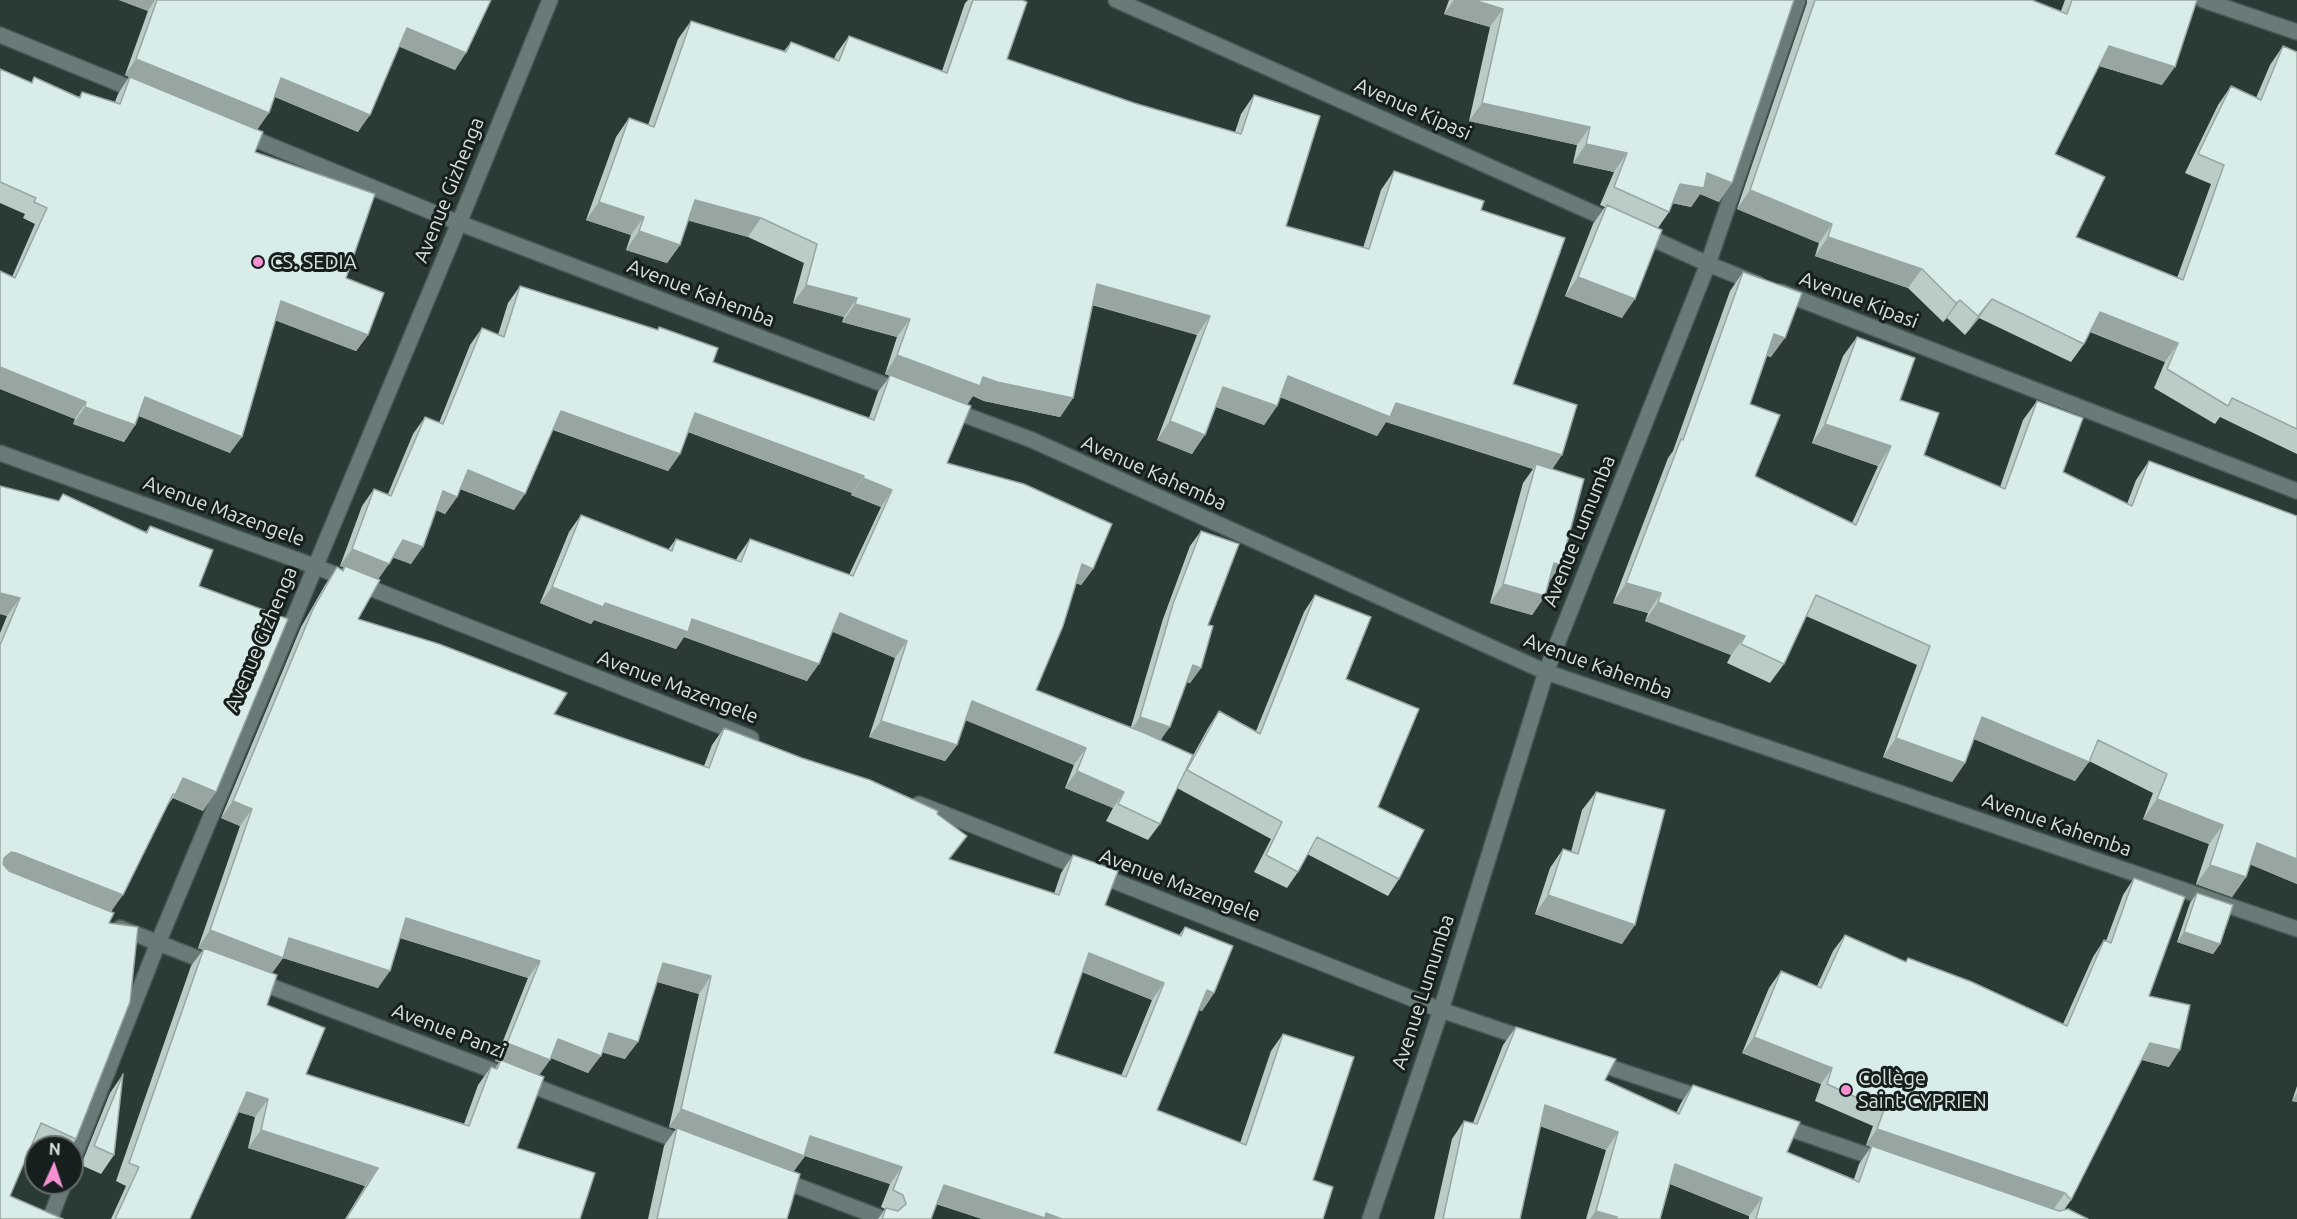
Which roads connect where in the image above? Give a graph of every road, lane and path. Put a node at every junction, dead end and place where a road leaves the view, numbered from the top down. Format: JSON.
{"nodes":[{"id":1,"x":550,"y":0,"type":"edge"},
{"id":2,"x":1116,"y":0,"type":"edge"},
{"id":3,"x":1798,"y":0,"type":"edge"},
{"id":4,"x":2203,"y":0,"type":"edge"},
{"id":5,"x":2297,"y":32,"type":"edge"},
{"id":6,"x":0,"y":35,"type":"edge"},
{"id":7,"x":153,"y":98,"type":"edge"},
{"id":8,"x":229,"y":129,"type":"edge"},
{"id":9,"x":459,"y":223,"type":"junction"},
{"id":10,"x":1708,"y":264,"type":"junction"},
{"id":11,"x":910,"y":394,"type":"edge"},
{"id":12,"x":932,"y":403,"type":"edge"},
{"id":13,"x":0,"y":453,"type":"edge"},
{"id":14,"x":2297,"y":491,"type":"edge"},
{"id":15,"x":314,"y":566,"type":"junction"},
{"id":16,"x":1546,"y":672,"type":"junction"},
{"id":17,"x":760,"y":742,"type":"edge"},
{"id":18,"x":906,"y":799,"type":"edge"},
{"id":19,"x":105,"y":922,"type":"edge"},
{"id":20,"x":2297,"y":929,"type":"edge"},
{"id":21,"x":158,"y":943,"type":"junction"},
{"id":22,"x":1441,"y":1010,"type":"junction"},
{"id":23,"x":1543,"y":1044,"type":"edge"},
{"id":24,"x":1577,"y":1056,"type":"edge"},
{"id":25,"x":1724,"y":1106,"type":"edge"},
{"id":26,"x":1769,"y":1122,"type":"edge"},
{"id":27,"x":83,"y":1135,"type":"edge"},
{"id":28,"x":705,"y":1151,"type":"edge"},
{"id":29,"x":1893,"y":1164,"type":"edge"},
{"id":30,"x":761,"y":1172,"type":"edge"},
{"id":31,"x":59,"y":1195,"type":"edge"},
{"id":32,"x":50,"y":1219,"type":"edge"},
{"id":33,"x":884,"y":1219,"type":"edge"},
{"id":34,"x":1370,"y":1219,"type":"edge"}],
"edges":[{"from":1,"to":9,"type":"street","name":"Avenue Gizhenga"},
{"from":2,"to":10,"type":"street","name":"Avenue Kipasi"},
{"from":3,"to":10,"type":"street","name":"Avenue Lumumba"},
{"from":4,"to":5,"type":"street"},
{"from":6,"to":7,"type":"street"},
{"from":8,"to":9,"type":"street","name":"Avenue Kahemba"},
{"from":9,"to":11,"type":"street","name":"Avenue Kahemba"},
{"from":9,"to":15,"type":"street","name":"Avenue Gizhenga"},
{"from":10,"to":14,"type":"street","name":"Avenue Kipasi"},
{"from":10,"to":16,"type":"street","name":"Avenue Lumumba"},
{"from":12,"to":16,"type":"street","name":"Avenue Kahemba"},
{"from":13,"to":15,"type":"street","name":"Avenue Mazengele"},
{"from":15,"to":17,"type":"street","name":"Avenue Mazengele"},
{"from":15,"to":21,"type":"street","name":"Avenue Gizhenga"},
{"from":16,"to":20,"type":"street","name":"Avenue Kahemba"},
{"from":16,"to":22,"type":"street","name":"Avenue Lumumba"},
{"from":18,"to":22,"type":"street","name":"Avenue Mazengele"},
{"from":19,"to":21,"type":"street","name":"Avenue Panzi"},
{"from":21,"to":27,"type":"street","name":"Avenue Gizhenga"},
{"from":21,"to":28,"type":"street","name":"Avenue Panzi"},
{"from":22,"to":23,"type":"street","name":"Avenue Mazengele"},
{"from":22,"to":34,"type":"street","name":"Avenue Lumumba"},
{"from":24,"to":25,"type":"street"},
{"from":26,"to":29,"type":"street"},
{"from":30,"to":33,"type":"street"},
{"from":31,"to":32,"type":"street"}]}
